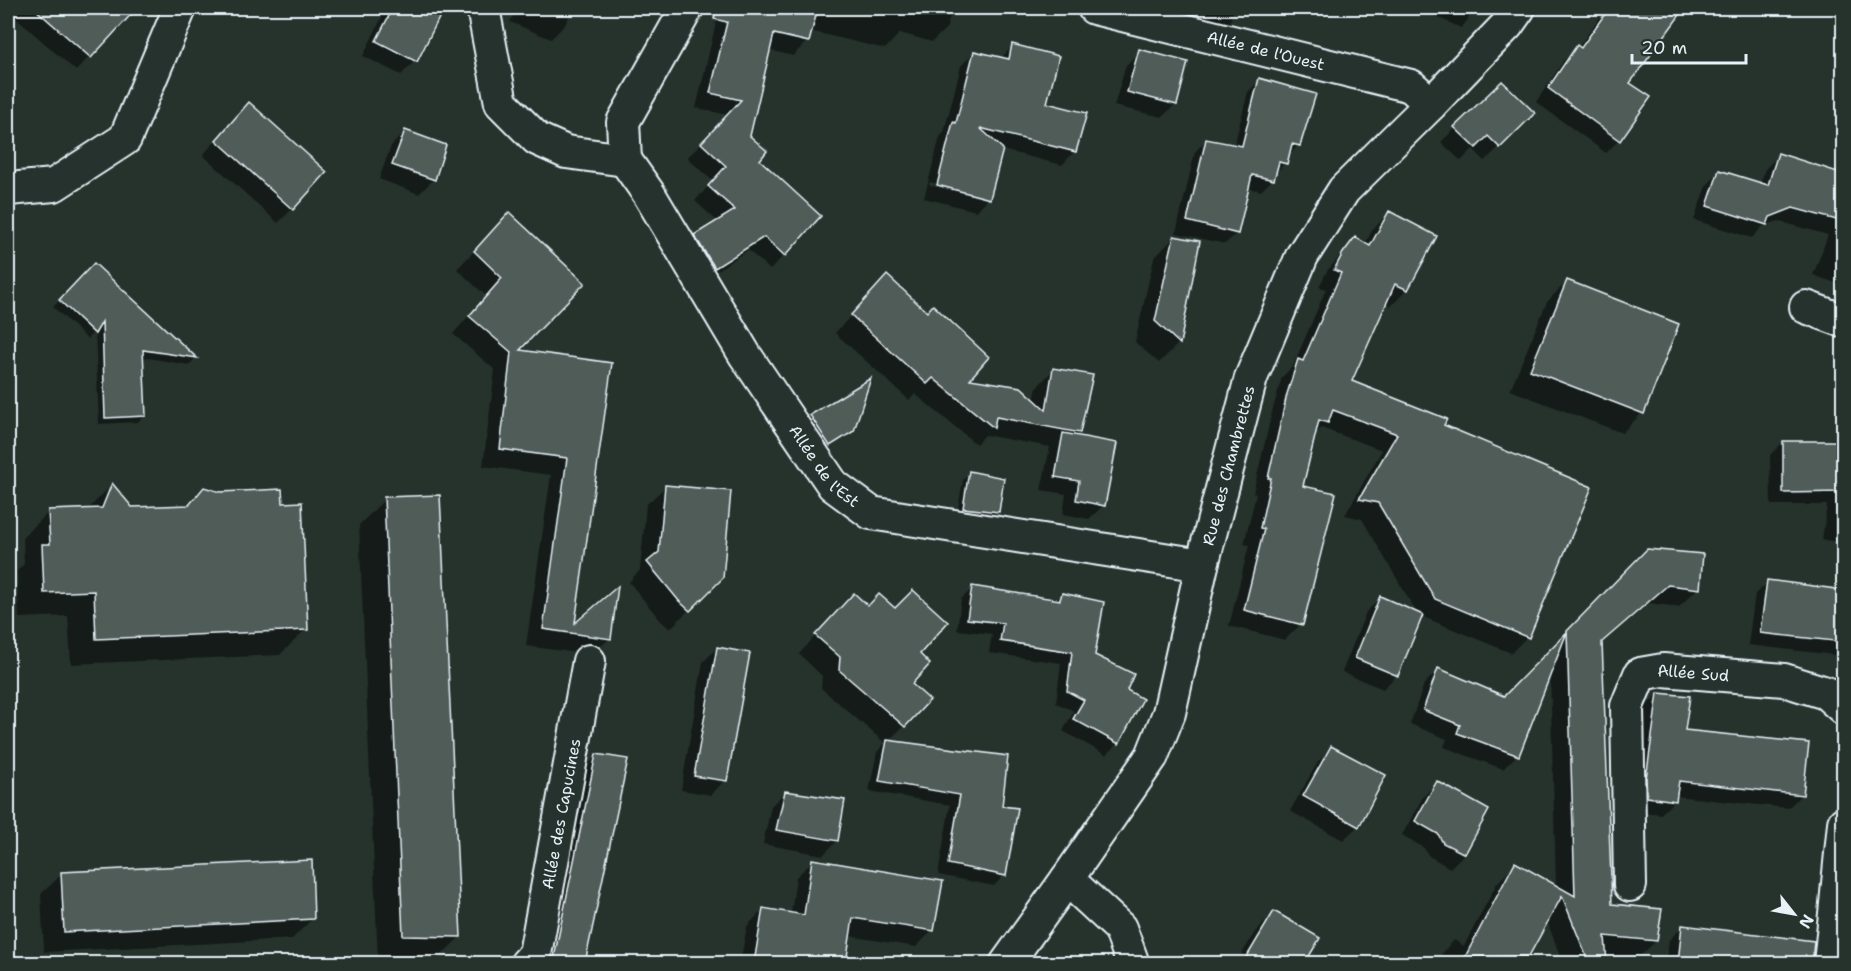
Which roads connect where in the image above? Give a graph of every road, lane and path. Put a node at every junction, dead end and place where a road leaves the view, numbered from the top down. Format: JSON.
{"nodes":[{"id":1,"x":180,"y":8,"type":"edge"},
{"id":2,"x":483,"y":8,"type":"edge"},
{"id":3,"x":687,"y":8,"type":"edge"},
{"id":4,"x":1094,"y":8,"type":"edge"},
{"id":5,"x":1519,"y":8,"type":"edge"},
{"id":6,"x":1431,"y":104,"type":"junction"},
{"id":7,"x":625,"y":160,"type":"junction"},
{"id":8,"x":8,"y":189,"type":"edge"},
{"id":9,"x":1806,"y":307,"type":"dead end"},
{"id":10,"x":1844,"y":321,"type":"edge"},
{"id":11,"x":1202,"y":565,"type":"junction"},
{"id":12,"x":590,"y":661,"type":"dead end"},
{"id":13,"x":1844,"y":709,"type":"edge"},
{"id":14,"x":1844,"y":823,"type":"edge"},
{"id":15,"x":1067,"y":879,"type":"junction"},
{"id":16,"x":1630,"y":885,"type":"dead end"},
{"id":17,"x":1835,"y":959,"type":"edge"},
{"id":18,"x":526,"y":963,"type":"edge"},
{"id":19,"x":1006,"y":963,"type":"edge"},
{"id":20,"x":1132,"y":963,"type":"edge"}],
"edges":[{"from":1,"to":8,"type":"street"},
{"from":2,"to":7,"type":"street"},
{"from":3,"to":7,"type":"street"},
{"from":4,"to":6,"type":"street","name":"Allée de l'Ouest"},
{"from":5,"to":6,"type":"street","name":"Rue des Chambrettes"},
{"from":6,"to":11,"type":"street","name":"Rue des Chambrettes"},
{"from":7,"to":11,"type":"street","name":"Allée de l'Est"},
{"from":9,"to":10,"type":"street"},
{"from":11,"to":15,"type":"street","name":"Rue des Chambrettes"},
{"from":12,"to":18,"type":"street","name":"Allée des Capucines"},
{"from":13,"to":16,"type":"street","name":"Allée Sud"},
{"from":14,"to":17,"type":"street"},
{"from":15,"to":19,"type":"street","name":"Rue des Chambrettes"},
{"from":15,"to":20,"type":"street"}]}
